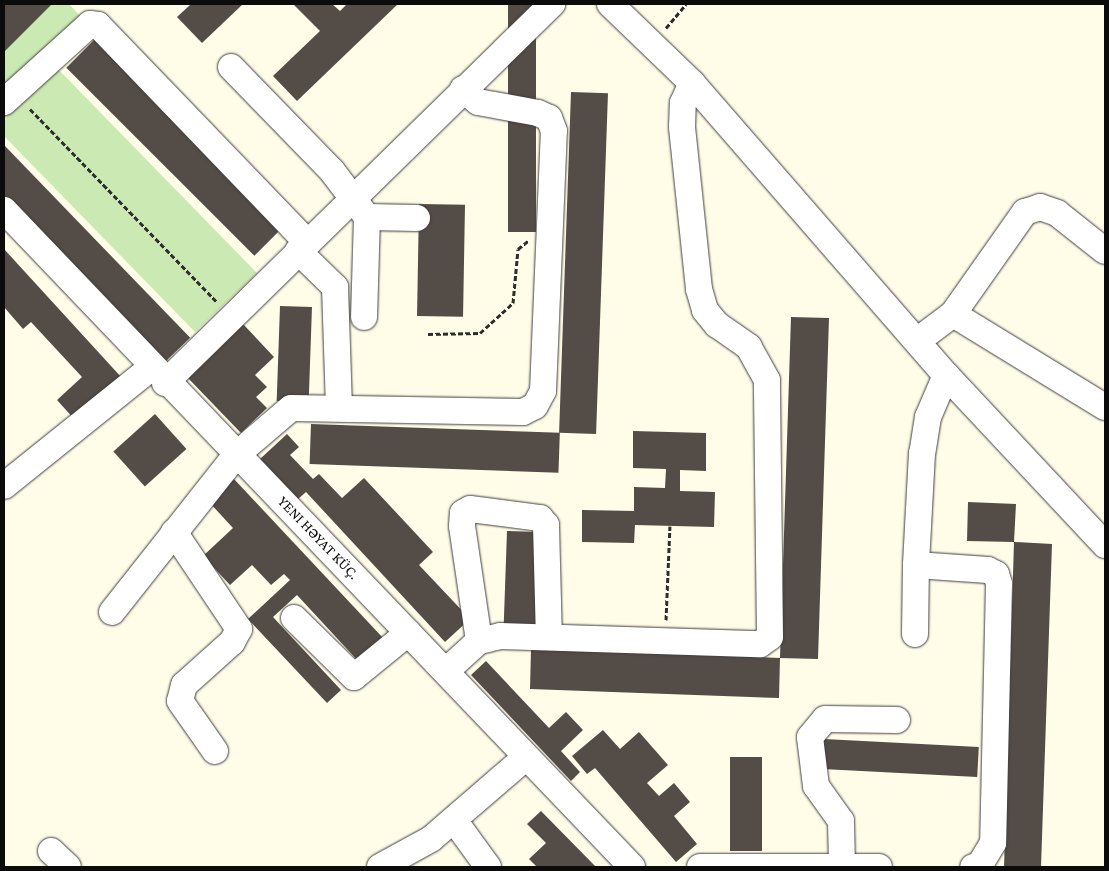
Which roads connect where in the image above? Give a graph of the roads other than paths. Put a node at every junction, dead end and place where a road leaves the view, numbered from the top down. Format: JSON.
{"nodes":[{"id":1,"x":552,"y":4,"type":"edge"},
{"id":2,"x":610,"y":4,"type":"edge"},
{"id":3,"x":231,"y":67,"type":"dead end"},
{"id":4,"x":692,"y":83,"type":"junction"},
{"id":5,"x":463,"y":89,"type":"junction"},
{"id":6,"x":5,"y":101,"type":"edge"},
{"id":7,"x":360,"y":207,"type":"junction"},
{"id":8,"x":4,"y":210,"type":"edge"},
{"id":9,"x":417,"y":218,"type":"dead end"},
{"id":10,"x":302,"y":246,"type":"junction"},
{"id":11,"x":1105,"y":251,"type":"edge"},
{"id":12,"x":953,"y":314,"type":"junction"},
{"id":13,"x":364,"y":317,"type":"dead end"},
{"id":14,"x":916,"y":341,"type":"junction"},
{"id":15,"x":158,"y":375,"type":"junction"},
{"id":16,"x":946,"y":375,"type":"junction"},
{"id":17,"x":339,"y":407,"type":"junction"},
{"id":18,"x":1105,"y":407,"type":"edge"},
{"id":19,"x":236,"y":455,"type":"junction"},
{"id":20,"x":4,"y":486,"type":"edge"},
{"id":21,"x":174,"y":532,"type":"junction"},
{"id":22,"x":1105,"y":545,"type":"edge"},
{"id":23,"x":916,"y":565,"type":"junction"},
{"id":24,"x":112,"y":612,"type":"dead end"},
{"id":25,"x":294,"y":618,"type":"dead end"},
{"id":26,"x":408,"y":633,"type":"junction"},
{"id":27,"x":915,"y":634,"type":"dead end"},
{"id":28,"x":549,"y":637,"type":"junction"},
{"id":29,"x":480,"y":640,"type":"junction"},
{"id":30,"x":446,"y":671,"type":"junction"},
{"id":31,"x":897,"y":720,"type":"dead end"},
{"id":32,"x":215,"y":751,"type":"dead end"},
{"id":33,"x":526,"y":757,"type":"junction"},
{"id":34,"x":454,"y":820,"type":"junction"},
{"id":35,"x":431,"y":839,"type":"junction"},
{"id":36,"x":842,"y":866,"type":"edge"},
{"id":37,"x":380,"y":867,"type":"edge"},
{"id":38,"x":414,"y":867,"type":"edge"},
{"id":39,"x":488,"y":867,"type":"edge"},
{"id":40,"x":632,"y":867,"type":"edge"},
{"id":41,"x":700,"y":867,"type":"edge"},
{"id":42,"x":879,"y":867,"type":"edge"},
{"id":43,"x":973,"y":867,"type":"edge"}],
"edges":[{"from":1,"to":5,"type":"street"},
{"from":2,"to":4,"type":"street"},
{"from":3,"to":7,"type":"street"},
{"from":4,"to":14,"type":"street"},
{"from":4,"to":28,"type":"street"},
{"from":5,"to":7,"type":"street"},
{"from":5,"to":17,"type":"street"},
{"from":6,"to":10,"type":"street"},
{"from":7,"to":9,"type":"street"},
{"from":7,"to":10,"type":"street"},
{"from":7,"to":13,"type":"street"},
{"from":8,"to":15,"type":"street","name":"YENI HƏYAT KÜÇ."},
{"from":10,"to":15,"type":"street"},
{"from":10,"to":17,"type":"street"},
{"from":11,"to":12,"type":"street"},
{"from":12,"to":14,"type":"street"},
{"from":12,"to":18,"type":"street"},
{"from":14,"to":16,"type":"street"},
{"from":15,"to":19,"type":"street","name":"YENI HƏYAT KÜÇ."},
{"from":15,"to":20,"type":"street"},
{"from":16,"to":22,"type":"street"},
{"from":16,"to":23,"type":"street"},
{"from":17,"to":19,"type":"street"},
{"from":19,"to":21,"type":"street"},
{"from":19,"to":26,"type":"street","name":"YENI HƏYAT KÜÇ."},
{"from":21,"to":24,"type":"street"},
{"from":21,"to":32,"type":"street"},
{"from":23,"to":27,"type":"street"},
{"from":23,"to":43,"type":"street"},
{"from":25,"to":26,"type":"street"},
{"from":26,"to":30,"type":"street","name":"YENI HƏYAT KÜÇ."},
{"from":28,"to":29,"type":"street"},
{"from":28,"to":29,"type":"street"},
{"from":29,"to":30,"type":"street"},
{"from":30,"to":33,"type":"street","name":"YENI HƏYAT KÜÇ."},
{"from":31,"to":36,"type":"street"},
{"from":33,"to":34,"type":"street"},
{"from":33,"to":40,"type":"street","name":"YENI HƏYAT KÜÇ."},
{"from":34,"to":35,"type":"street"},
{"from":34,"to":39,"type":"street"},
{"from":35,"to":37,"type":"street"},
{"from":35,"to":38,"type":"street"},
{"from":36,"to":41,"type":"street"},
{"from":36,"to":42,"type":"street"}]}
